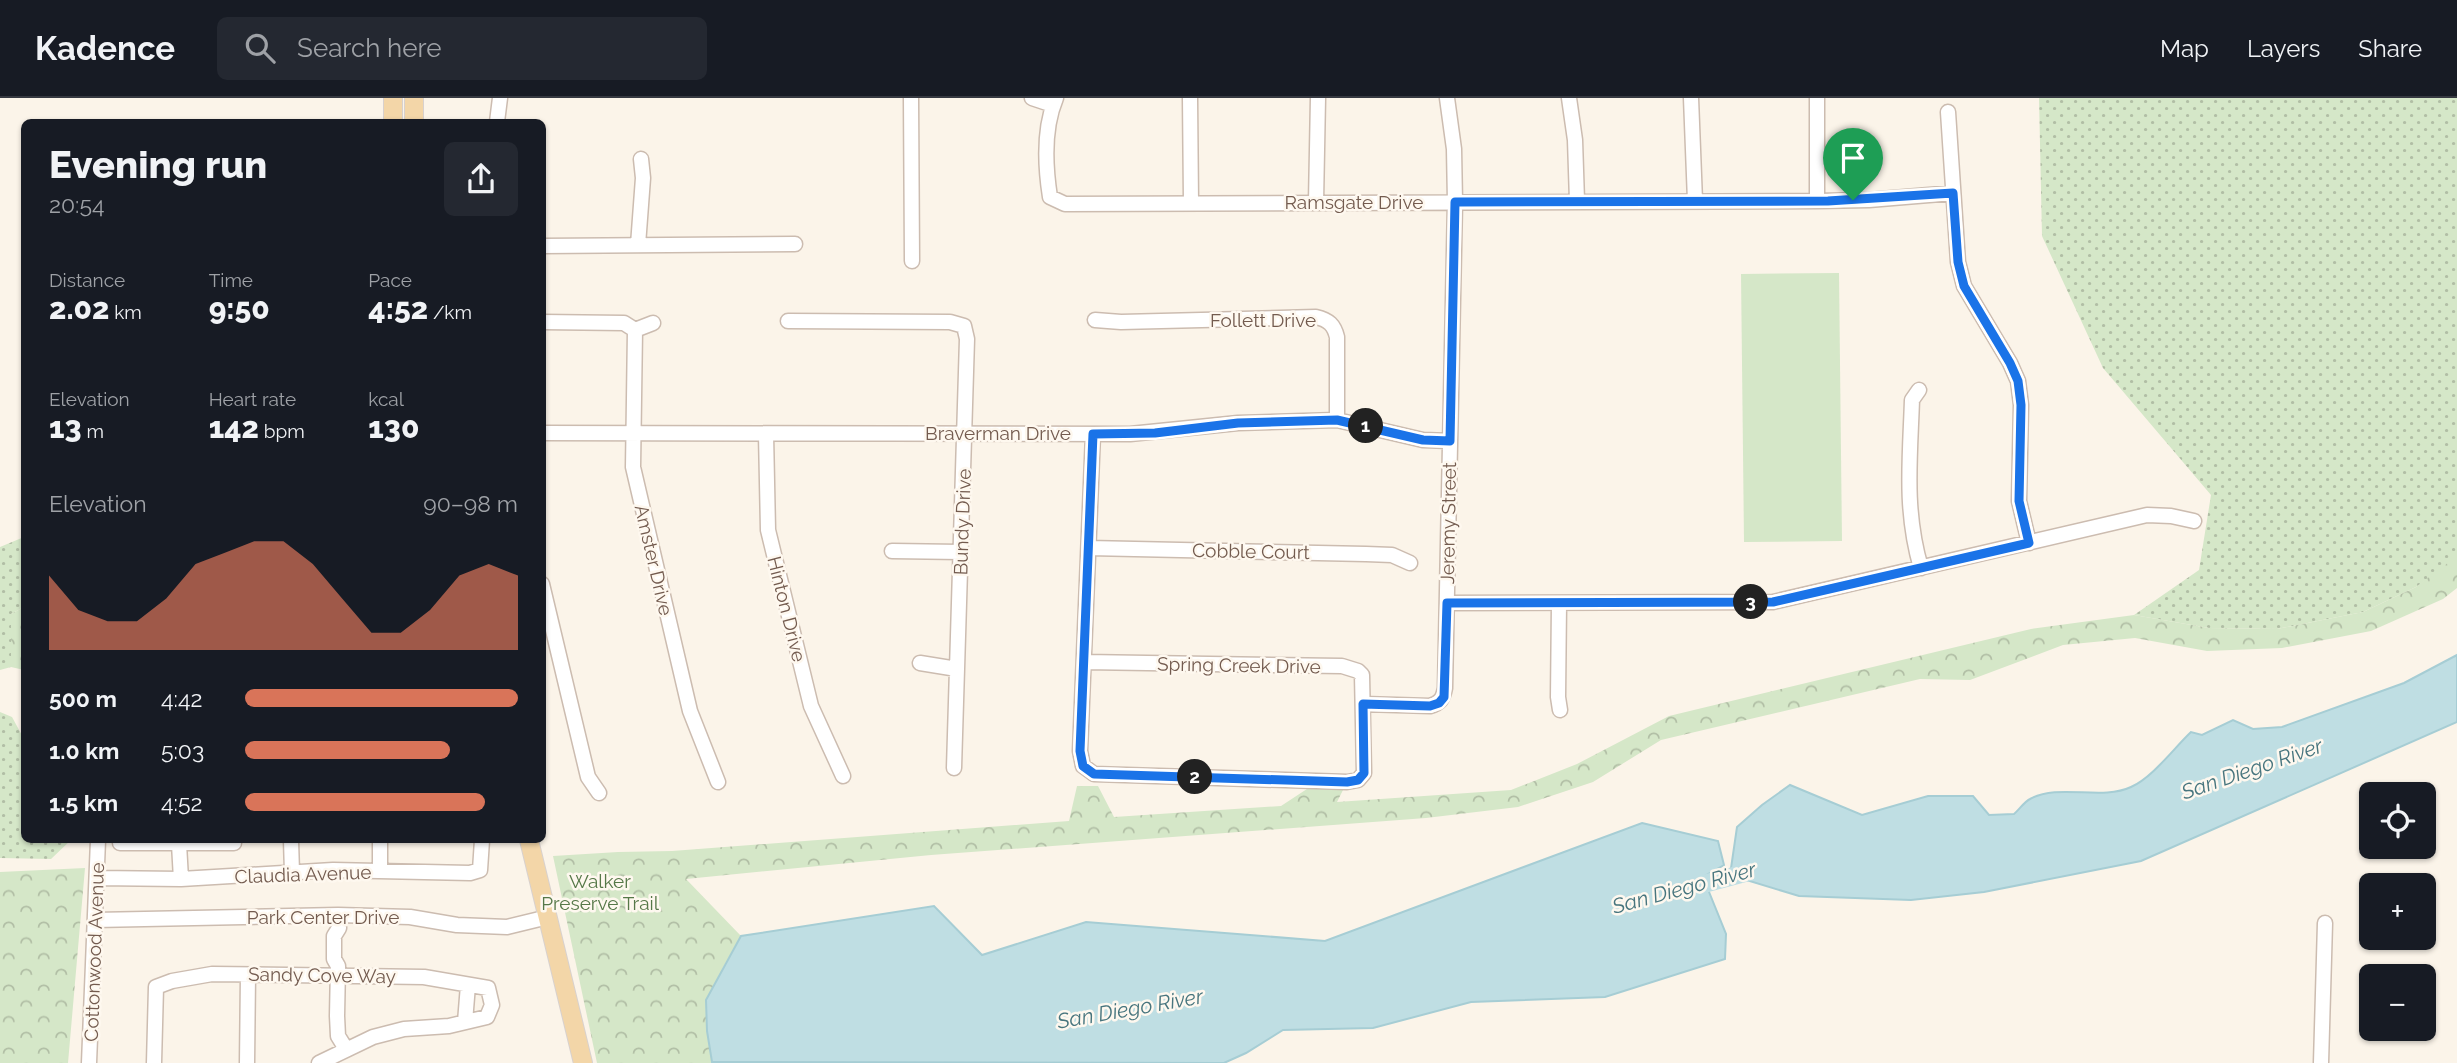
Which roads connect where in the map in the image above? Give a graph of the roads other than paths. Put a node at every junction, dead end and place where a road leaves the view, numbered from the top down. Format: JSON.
{"nodes":[{"id":1,"x":393,"y":98,"type":"edge"},
{"id":2,"x":414,"y":98,"type":"edge"},
{"id":3,"x":500,"y":98,"type":"edge"},
{"id":4,"x":911,"y":98,"type":"edge"},
{"id":5,"x":1031,"y":98,"type":"edge"},
{"id":6,"x":1190,"y":98,"type":"edge"},
{"id":7,"x":1318,"y":98,"type":"edge"},
{"id":8,"x":1447,"y":98,"type":"edge"},
{"id":9,"x":1569,"y":98,"type":"edge"},
{"id":10,"x":1692,"y":98,"type":"edge"},
{"id":11,"x":1816,"y":98,"type":"edge"},
{"id":12,"x":1055,"y":102,"type":"edge"},
{"id":13,"x":1948,"y":111,"type":"dead end"},
{"id":14,"x":393,"y":119,"type":"edge"},
{"id":15,"x":414,"y":119,"type":"edge"},
{"id":16,"x":497,"y":119,"type":"edge"},
{"id":17,"x":641,"y":159,"type":"dead end"},
{"id":18,"x":1953,"y":193,"type":"junction"},
{"id":19,"x":1577,"y":201,"type":"junction"},
{"id":20,"x":1695,"y":201,"type":"junction"},
{"id":21,"x":1817,"y":201,"type":"junction"},
{"id":22,"x":1191,"y":202,"type":"junction"},
{"id":23,"x":1316,"y":202,"type":"junction"},
{"id":24,"x":1455,"y":202,"type":"junction"},
{"id":25,"x":795,"y":244,"type":"dead end"},
{"id":26,"x":638,"y":245,"type":"junction"},
{"id":27,"x":546,"y":246,"type":"edge"},
{"id":28,"x":912,"y":261,"type":"dead end"},
{"id":29,"x":1095,"y":320,"type":"dead end"},
{"id":30,"x":788,"y":321,"type":"dead end"},
{"id":31,"x":546,"y":322,"type":"edge"},
{"id":32,"x":653,"y":323,"type":"dead end"},
{"id":33,"x":635,"y":330,"type":"junction"},
{"id":34,"x":1919,"y":390,"type":"dead end"},
{"id":35,"x":1337,"y":420,"type":"junction"},
{"id":36,"x":546,"y":433,"type":"edge"},
{"id":37,"x":633,"y":433,"type":"junction"},
{"id":38,"x":766,"y":434,"type":"junction"},
{"id":39,"x":965,"y":434,"type":"junction"},
{"id":40,"x":1093,"y":434,"type":"junction"},
{"id":41,"x":1450,"y":441,"type":"junction"},
{"id":42,"x":2194,"y":521,"type":"dead end"},
{"id":43,"x":2029,"y":543,"type":"junction"},
{"id":44,"x":1089,"y":548,"type":"junction"},
{"id":45,"x":892,"y":551,"type":"dead end"},
{"id":46,"x":961,"y":552,"type":"junction"},
{"id":47,"x":1410,"y":563,"type":"dead end"},
{"id":48,"x":1921,"y":568,"type":"junction"},
{"id":49,"x":546,"y":601,"type":"edge"},
{"id":50,"x":1447,"y":603,"type":"junction"},
{"id":51,"x":1559,"y":604,"type":"junction"},
{"id":52,"x":1085,"y":662,"type":"junction"},
{"id":53,"x":919,"y":663,"type":"dead end"},
{"id":54,"x":957,"y":669,"type":"junction"},
{"id":55,"x":1363,"y":704,"type":"junction"},
{"id":56,"x":1560,"y":710,"type":"dead end"},
{"id":57,"x":954,"y":768,"type":"dead end"},
{"id":58,"x":843,"y":776,"type":"dead end"},
{"id":59,"x":718,"y":782,"type":"dead end"},
{"id":60,"x":600,"y":793,"type":"dead end"},
{"id":61,"x":98,"y":843,"type":"edge"},
{"id":62,"x":120,"y":843,"type":"dead end"},
{"id":63,"x":206,"y":843,"type":"edge"},
{"id":64,"x":291,"y":843,"type":"edge"},
{"id":65,"x":380,"y":843,"type":"edge"},
{"id":66,"x":482,"y":843,"type":"edge"},
{"id":67,"x":530,"y":843,"type":"edge"},
{"id":68,"x":179,"y":844,"type":"junction"},
{"id":69,"x":380,"y":871,"type":"junction"},
{"id":70,"x":292,"y":873,"type":"junction"},
{"id":71,"x":97,"y":878,"type":"junction"},
{"id":72,"x":181,"y":879,"type":"junction"},
{"id":73,"x":548,"y":917,"type":"junction"},
{"id":74,"x":95,"y":920,"type":"junction"},
{"id":75,"x":339,"y":922,"type":"junction"},
{"id":76,"x":2325,"y":923,"type":"dead end"},
{"id":77,"x":338,"y":971,"type":"junction"},
{"id":78,"x":247,"y":975,"type":"junction"},
{"id":79,"x":468,"y":985,"type":"junction"},
{"id":80,"x":465,"y":1022,"type":"junction"},
{"id":81,"x":346,"y":1049,"type":"junction"},
{"id":82,"x":581,"y":1057,"type":"edge"},
{"id":83,"x":89,"y":1063,"type":"edge"},
{"id":84,"x":154,"y":1063,"type":"edge"},
{"id":85,"x":247,"y":1063,"type":"edge"},
{"id":86,"x":319,"y":1063,"type":"edge"},
{"id":87,"x":2321,"y":1063,"type":"edge"}],
"edges":[{"from":1,"to":14,"type":"main road"},
{"from":2,"to":15,"type":"main road"},
{"from":3,"to":16,"type":"street"},
{"from":4,"to":28,"type":"street"},
{"from":5,"to":12,"type":"street"},
{"from":6,"to":22,"type":"street"},
{"from":7,"to":23,"type":"street"},
{"from":8,"to":24,"type":"street","name":"Jeremy Street"},
{"from":9,"to":19,"type":"street"},
{"from":10,"to":20,"type":"street"},
{"from":11,"to":21,"type":"street"},
{"from":12,"to":22,"type":"street","name":"Ramsgate Drive"},
{"from":13,"to":18,"type":"street"},
{"from":17,"to":26,"type":"street"},
{"from":18,"to":21,"type":"street","name":"Ramsgate Drive"},
{"from":18,"to":43,"type":"street"},
{"from":19,"to":20,"type":"street","name":"Ramsgate Drive"},
{"from":19,"to":24,"type":"street","name":"Ramsgate Drive"},
{"from":20,"to":21,"type":"street","name":"Ramsgate Drive"},
{"from":22,"to":23,"type":"street","name":"Ramsgate Drive"},
{"from":23,"to":24,"type":"street","name":"Ramsgate Drive"},
{"from":24,"to":41,"type":"street","name":"Jeremy Street"},
{"from":25,"to":26,"type":"street"},
{"from":26,"to":27,"type":"street"},
{"from":29,"to":35,"type":"street","name":"Follett Drive"},
{"from":30,"to":39,"type":"street","name":"Bundy Drive"},
{"from":31,"to":33,"type":"street"},
{"from":32,"to":33,"type":"street"},
{"from":33,"to":37,"type":"street","name":"Amster Drive"},
{"from":34,"to":48,"type":"street"},
{"from":35,"to":40,"type":"street","name":"Braverman Drive"},
{"from":35,"to":41,"type":"street","name":"Braverman Drive"},
{"from":36,"to":37,"type":"street","name":"Braverman Drive"},
{"from":37,"to":38,"type":"street","name":"Braverman Drive"},
{"from":37,"to":59,"type":"street","name":"Amster Drive"},
{"from":38,"to":39,"type":"street","name":"Braverman Drive"},
{"from":38,"to":58,"type":"street","name":"Hinton Drive"},
{"from":39,"to":40,"type":"street","name":"Braverman Drive"},
{"from":39,"to":46,"type":"street","name":"Bundy Drive"},
{"from":40,"to":44,"type":"street"},
{"from":41,"to":50,"type":"street","name":"Jeremy Street"},
{"from":42,"to":43,"type":"street"},
{"from":43,"to":48,"type":"street"},
{"from":44,"to":47,"type":"street","name":"Cobble Court"},
{"from":44,"to":52,"type":"street"},
{"from":45,"to":46,"type":"street"},
{"from":46,"to":54,"type":"street","name":"Bundy Drive"},
{"from":48,"to":51,"type":"street"},
{"from":49,"to":60,"type":"street"},
{"from":50,"to":51,"type":"street"},
{"from":50,"to":55,"type":"street","name":"Jeremy Street"},
{"from":51,"to":56,"type":"street"},
{"from":52,"to":55,"type":"street","name":"Spring Creek Drive"},
{"from":52,"to":55,"type":"street"},
{"from":53,"to":54,"type":"street"},
{"from":54,"to":57,"type":"street","name":"Bundy Drive"},
{"from":61,"to":71,"type":"street","name":"Cottonwood Avenue"},
{"from":62,"to":68,"type":"street"},
{"from":63,"to":68,"type":"street"},
{"from":64,"to":70,"type":"street"},
{"from":65,"to":69,"type":"street"},
{"from":66,"to":69,"type":"street","name":"Claudia Avenue"},
{"from":67,"to":73,"type":"main road"},
{"from":68,"to":72,"type":"street"},
{"from":69,"to":70,"type":"street","name":"Claudia Avenue"},
{"from":70,"to":72,"type":"street","name":"Claudia Avenue"},
{"from":71,"to":72,"type":"street","name":"Claudia Avenue"},
{"from":71,"to":74,"type":"street","name":"Cottonwood Avenue"},
{"from":73,"to":75,"type":"street","name":"Park Center Drive"},
{"from":73,"to":82,"type":"main road"},
{"from":74,"to":75,"type":"street","name":"Park Center Drive"},
{"from":74,"to":83,"type":"street","name":"Cottonwood Avenue"},
{"from":75,"to":77,"type":"street"},
{"from":76,"to":87,"type":"street"},
{"from":77,"to":78,"type":"street","name":"Sandy Cove Way"},
{"from":77,"to":79,"type":"street","name":"Sandy Cove Way"},
{"from":77,"to":81,"type":"street"},
{"from":78,"to":84,"type":"street","name":"Sandy Cove Way"},
{"from":78,"to":85,"type":"street"},
{"from":79,"to":80,"type":"street"},
{"from":79,"to":80,"type":"street","name":"Sandy Cove Way"},
{"from":80,"to":81,"type":"street"},
{"from":81,"to":86,"type":"street"}]}
